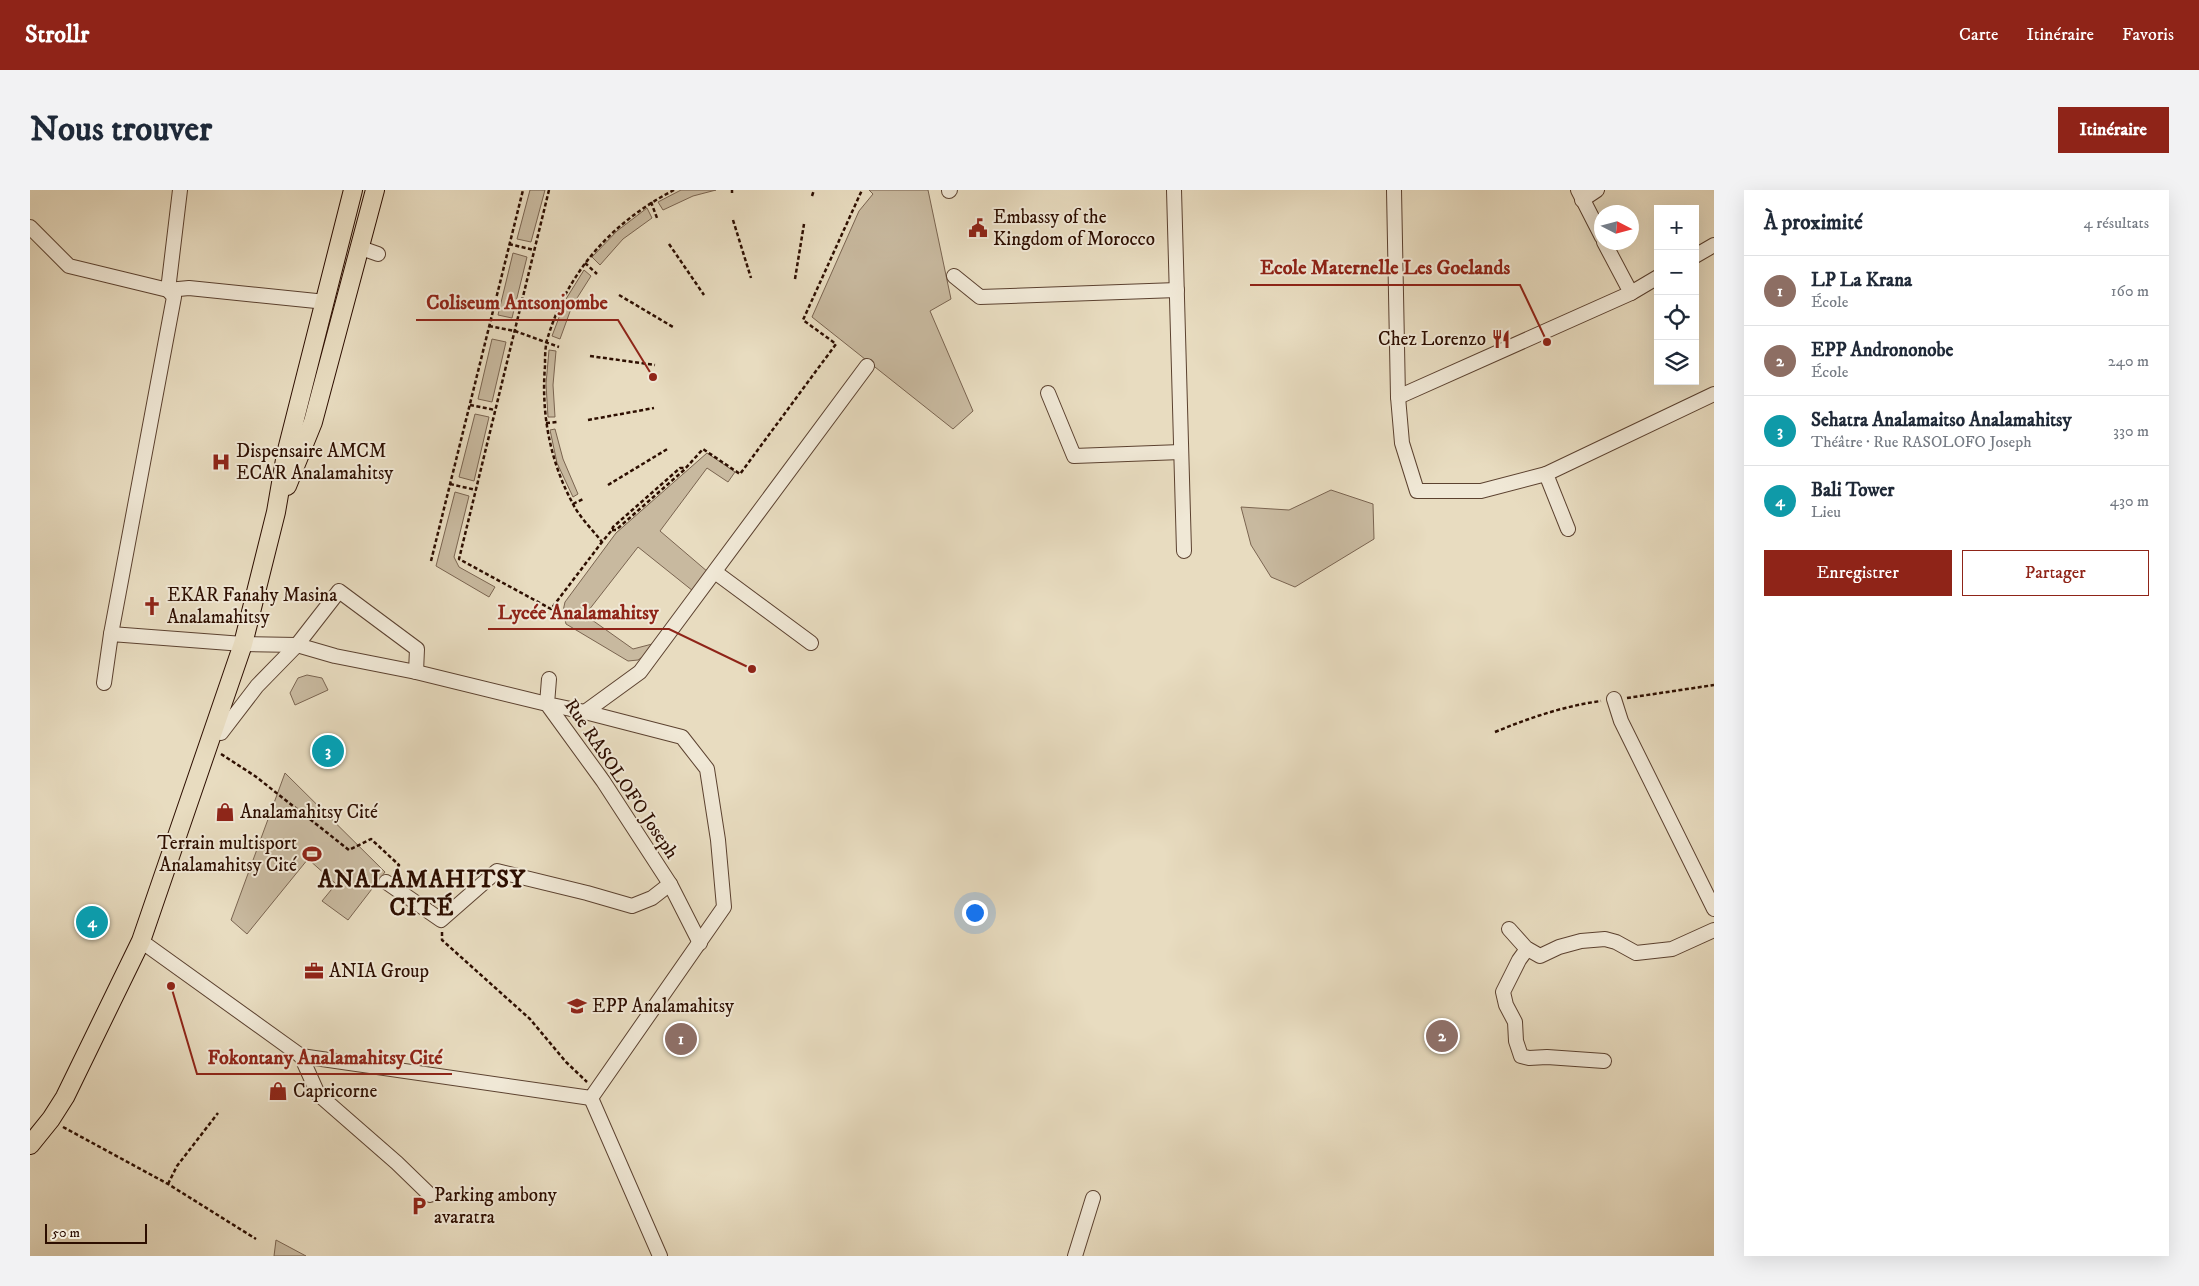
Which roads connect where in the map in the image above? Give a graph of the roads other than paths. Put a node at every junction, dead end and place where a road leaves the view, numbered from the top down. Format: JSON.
{"nodes":[{"id":1,"x":180,"y":190,"type":"edge"},
{"id":2,"x":353,"y":190,"type":"edge"},
{"id":3,"x":375,"y":190,"type":"edge"},
{"id":4,"x":1174,"y":190,"type":"edge"},
{"id":5,"x":1394,"y":190,"type":"edge"},
{"id":6,"x":1596,"y":190,"type":"edge"},
{"id":7,"x":1580,"y":195,"type":"edge"},
{"id":8,"x":1594,"y":222,"type":"edge"},
{"id":9,"x":30,"y":227,"type":"edge"},
{"id":10,"x":1714,"y":245,"type":"edge"},
{"id":11,"x":361,"y":248,"type":"junction"},
{"id":12,"x":1608,"y":250,"type":"edge"},
{"id":13,"x":378,"y":254,"type":"dead end"},
{"id":14,"x":1699,"y":254,"type":"edge"},
{"id":15,"x":954,"y":276,"type":"dead end"},
{"id":16,"x":1654,"y":279,"type":"edge"},
{"id":17,"x":168,"y":290,"type":"junction"},
{"id":18,"x":1177,"y":290,"type":"junction"},
{"id":19,"x":1631,"y":293,"type":"junction"},
{"id":20,"x":326,"y":302,"type":"junction"},
{"id":21,"x":868,"y":366,"type":"dead end"},
{"id":22,"x":1048,"y":392,"type":"dead end"},
{"id":23,"x":1714,"y":394,"type":"edge"},
{"id":24,"x":1398,"y":397,"type":"junction"},
{"id":25,"x":1182,"y":452,"type":"junction"},
{"id":26,"x":1546,"y":474,"type":"junction"},
{"id":27,"x":276,"y":512,"type":"junction"},
{"id":28,"x":1568,"y":529,"type":"dead end"},
{"id":29,"x":1184,"y":551,"type":"dead end"},
{"id":30,"x":714,"y":572,"type":"junction"},
{"id":31,"x":111,"y":634,"type":"junction"},
{"id":32,"x":811,"y":643,"type":"dead end"},
{"id":33,"x":242,"y":644,"type":"junction"},
{"id":34,"x":298,"y":645,"type":"junction"},
{"id":35,"x":416,"y":672,"type":"junction"},
{"id":36,"x":549,"y":679,"type":"dead end"},
{"id":37,"x":104,"y":683,"type":"dead end"},
{"id":38,"x":1614,"y":699,"type":"dead end"},
{"id":39,"x":547,"y":704,"type":"junction"},
{"id":40,"x":585,"y":712,"type":"junction"},
{"id":41,"x":211,"y":737,"type":"junction"},
{"id":42,"x":386,"y":882,"type":"road end"},
{"id":43,"x":670,"y":884,"type":"junction"},
{"id":44,"x":1714,"y":909,"type":"edge"},
{"id":45,"x":1509,"y":929,"type":"dead end"},
{"id":46,"x":1714,"y":930,"type":"edge"},
{"id":47,"x":141,"y":942,"type":"junction"},
{"id":48,"x":700,"y":944,"type":"junction"},
{"id":49,"x":1527,"y":949,"type":"junction"},
{"id":50,"x":301,"y":1056,"type":"junction"},
{"id":51,"x":1604,"y":1061,"type":"dead end"},
{"id":52,"x":594,"y":1094,"type":"junction"},
{"id":53,"x":30,"y":1145,"type":"edge"},
{"id":54,"x":430,"y":1195,"type":"dead end"},
{"id":55,"x":1093,"y":1198,"type":"dead end"},
{"id":56,"x":660,"y":1256,"type":"edge"},
{"id":57,"x":1075,"y":1256,"type":"edge"}],
"edges":[{"from":1,"to":17,"type":"street"},
{"from":2,"to":20,"type":"main road"},
{"from":3,"to":11,"type":"main road"},
{"from":4,"to":18,"type":"street"},
{"from":5,"to":24,"type":"street"},
{"from":6,"to":7,"type":"street"},
{"from":7,"to":8,"type":"street"},
{"from":9,"to":17,"type":"street"},
{"from":10,"to":14,"type":"street"},
{"from":11,"to":13,"type":"street"},
{"from":11,"to":27,"type":"main road"},
{"from":12,"to":19,"type":"street"},
{"from":15,"to":18,"type":"street"},
{"from":16,"to":19,"type":"street"},
{"from":17,"to":20,"type":"street"},
{"from":17,"to":31,"type":"street"},
{"from":18,"to":25,"type":"street"},
{"from":19,"to":24,"type":"street"},
{"from":20,"to":27,"type":"main road"},
{"from":21,"to":30,"type":"street"},
{"from":22,"to":25,"type":"street"},
{"from":23,"to":26,"type":"street"},
{"from":24,"to":26,"type":"street"},
{"from":25,"to":29,"type":"street"},
{"from":26,"to":28,"type":"street"},
{"from":27,"to":33,"type":"main road"},
{"from":30,"to":32,"type":"street"},
{"from":30,"to":40,"type":"street"},
{"from":31,"to":33,"type":"street","name":"Rue RASOLOFO Joseph"},
{"from":31,"to":37,"type":"street"},
{"from":33,"to":34,"type":"street","name":"Rue RASOLOFO Joseph"},
{"from":33,"to":41,"type":"main road"},
{"from":34,"to":35,"type":"street","name":"Rue RASOLOFO Joseph"},
{"from":34,"to":35,"type":"street"},
{"from":34,"to":41,"type":"street"},
{"from":35,"to":39,"type":"street","name":"Rue RASOLOFO Joseph"},
{"from":36,"to":39,"type":"street"},
{"from":38,"to":44,"type":"street"},
{"from":39,"to":40,"type":"street"},
{"from":39,"to":43,"type":"street","name":"Rue RASOLOFO Joseph"},
{"from":40,"to":48,"type":"street"},
{"from":41,"to":47,"type":"main road"},
{"from":42,"to":43,"type":"street"},
{"from":43,"to":48,"type":"street","name":"Rue RASOLOFO Joseph"},
{"from":45,"to":49,"type":"street"},
{"from":46,"to":49,"type":"street"},
{"from":47,"to":50,"type":"street"},
{"from":47,"to":53,"type":"main road"},
{"from":48,"to":52,"type":"street"},
{"from":49,"to":51,"type":"street"},
{"from":50,"to":52,"type":"street"},
{"from":50,"to":54,"type":"street"},
{"from":52,"to":56,"type":"street"},
{"from":55,"to":57,"type":"street"}]}
